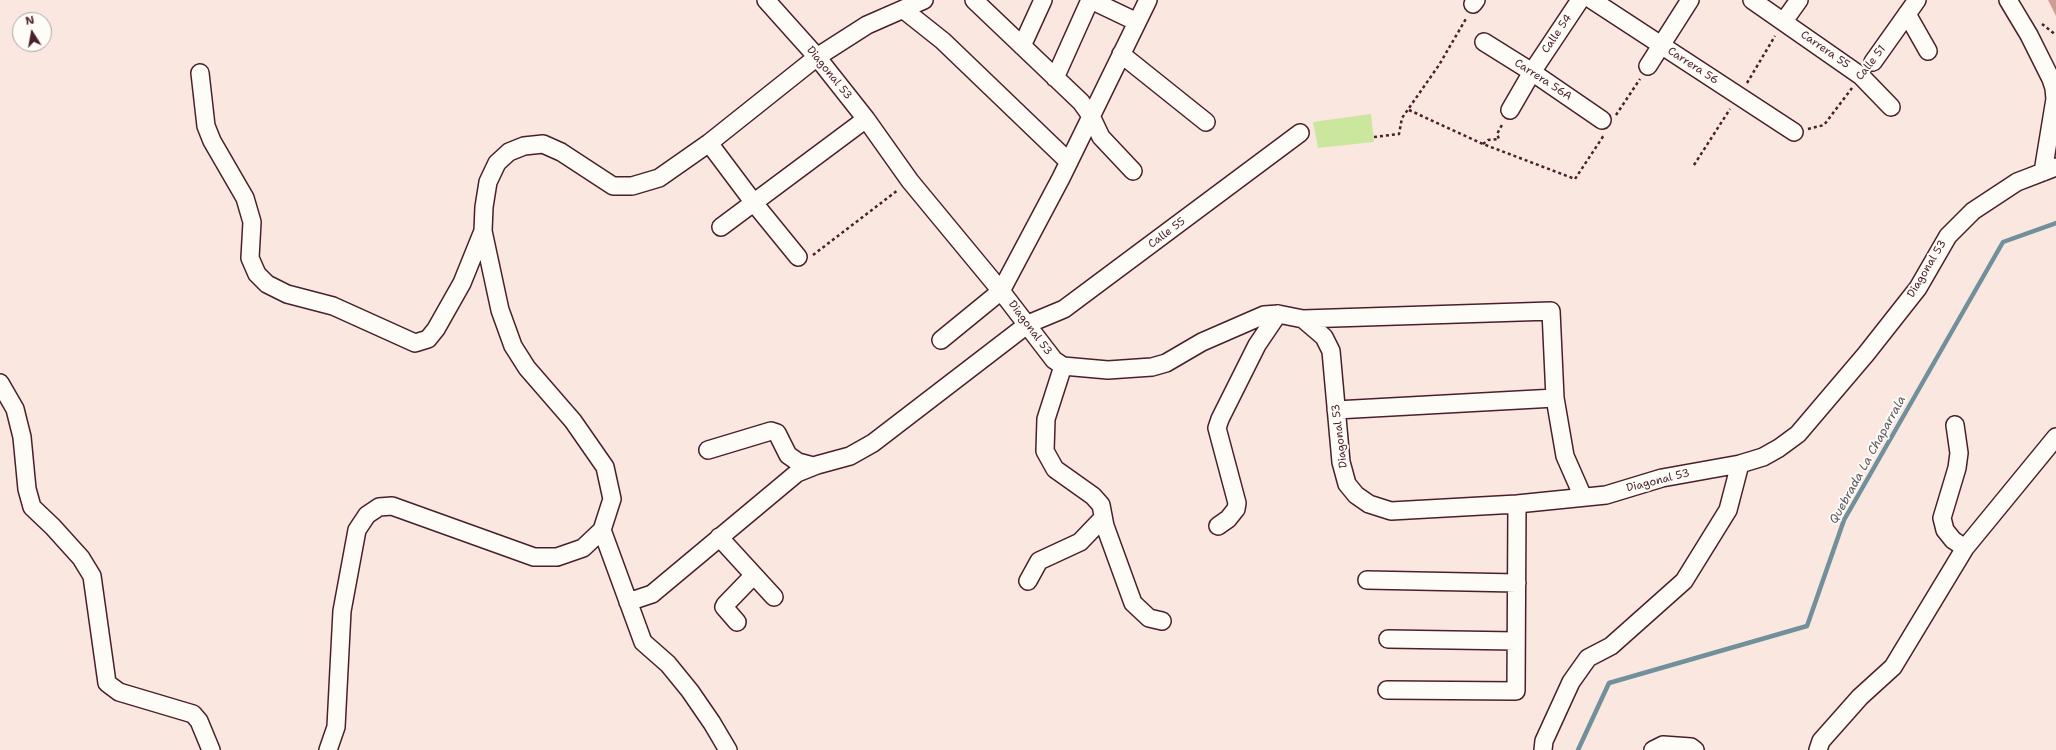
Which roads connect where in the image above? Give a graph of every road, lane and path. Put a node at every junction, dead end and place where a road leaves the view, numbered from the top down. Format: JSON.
{"nodes":[{"id":1,"x":766,"y":0,"type":"edge"},
{"id":2,"x":924,"y":0,"type":"edge"},
{"id":3,"x":974,"y":0,"type":"edge"},
{"id":4,"x":1043,"y":0,"type":"edge"},
{"id":5,"x":1090,"y":0,"type":"edge"},
{"id":6,"x":1148,"y":0,"type":"edge"},
{"id":7,"x":1580,"y":0,"type":"edge"},
{"id":8,"x":1592,"y":0,"type":"edge"},
{"id":9,"x":1690,"y":0,"type":"edge"},
{"id":10,"x":1752,"y":0,"type":"edge"},
{"id":11,"x":1799,"y":0,"type":"edge"},
{"id":12,"x":2008,"y":0,"type":"edge"},
{"id":13,"x":1475,"y":2,"type":"edge"},
{"id":14,"x":1912,"y":4,"type":"edge"},
{"id":15,"x":904,"y":10,"type":"junction"},
{"id":16,"x":1784,"y":21,"type":"junction"},
{"id":17,"x":2038,"y":21,"type":"dead end"},
{"id":18,"x":1137,"y":22,"type":"junction"},
{"id":19,"x":2056,"y":35,"type":"edge"},
{"id":20,"x":1484,"y":42,"type":"dead end"},
{"id":21,"x":1661,"y":45,"type":"junction"},
{"id":22,"x":1022,"y":46,"type":"junction"},
{"id":23,"x":1928,"y":51,"type":"dead end"},
{"id":24,"x":1121,"y":54,"type":"junction"},
{"id":25,"x":817,"y":57,"type":"junction"},
{"id":26,"x":1873,"y":62,"type":"dead end"},
{"id":27,"x":1648,"y":66,"type":"joint"},
{"id":28,"x":1532,"y":72,"type":"junction"},
{"id":29,"x":200,"y":73,"type":"dead end"},
{"id":30,"x":1861,"y":76,"type":"junction"},
{"id":31,"x":1056,"y":78,"type":"junction"},
{"id":32,"x":1891,"y":107,"type":"dead end"},
{"id":33,"x":1408,"y":110,"type":"junction"},
{"id":34,"x":1510,"y":110,"type":"joint"},
{"id":35,"x":1091,"y":116,"type":"junction"},
{"id":36,"x":866,"y":119,"type":"junction"},
{"id":37,"x":1206,"y":122,"type":"dead end"},
{"id":38,"x":1607,"y":124,"type":"junction"},
{"id":39,"x":1824,"y":125,"type":"dead end"},
{"id":40,"x":1794,"y":132,"type":"dead end"},
{"id":41,"x":1300,"y":133,"type":"dead end"},
{"id":42,"x":1374,"y":137,"type":"dead end"},
{"id":43,"x":709,"y":143,"type":"junction"},
{"id":44,"x":1483,"y":144,"type":"junction"},
{"id":45,"x":1069,"y":162,"type":"junction"},
{"id":46,"x":2050,"y":169,"type":"edge"},
{"id":47,"x":1133,"y":170,"type":"dead end"},
{"id":48,"x":910,"y":181,"type":"junction"},
{"id":49,"x":754,"y":203,"type":"junction"},
{"id":50,"x":721,"y":228,"type":"dead end"},
{"id":51,"x":483,"y":231,"type":"junction"},
{"id":52,"x":798,"y":257,"type":"joint"},
{"id":53,"x":1001,"y":291,"type":"junction"},
{"id":54,"x":1278,"y":314,"type":"junction"},
{"id":55,"x":1303,"y":319,"type":"junction"},
{"id":56,"x":1028,"y":324,"type":"junction"},
{"id":57,"x":941,"y":340,"type":"dead end"},
{"id":58,"x":1063,"y":366,"type":"junction"},
{"id":59,"x":0,"y":383,"type":"edge"},
{"id":60,"x":1555,"y":398,"type":"junction"},
{"id":61,"x":1336,"y":410,"type":"junction"},
{"id":62,"x":1955,"y":425,"type":"dead end"},
{"id":63,"x":2056,"y":437,"type":"edge"},
{"id":64,"x":708,"y":450,"type":"dead end"},
{"id":65,"x":1740,"y":464,"type":"junction"},
{"id":66,"x":813,"y":466,"type":"junction"},
{"id":67,"x":1583,"y":497,"type":"junction"},
{"id":68,"x":1517,"y":504,"type":"junction"},
{"id":69,"x":1104,"y":518,"type":"junction"},
{"id":70,"x":1218,"y":526,"type":"dead end"},
{"id":71,"x":602,"y":530,"type":"junction"},
{"id":72,"x":719,"y":537,"type":"junction"},
{"id":73,"x":1965,"y":548,"type":"junction"},
{"id":74,"x":753,"y":576,"type":"junction"},
{"id":75,"x":1367,"y":580,"type":"dead end"},
{"id":76,"x":1028,"y":581,"type":"dead end"},
{"id":77,"x":1517,"y":583,"type":"junction"},
{"id":78,"x":774,"y":597,"type":"dead end"},
{"id":79,"x":628,"y":602,"type":"junction"},
{"id":80,"x":1162,"y":621,"type":"dead end"},
{"id":81,"x":737,"y":622,"type":"dead end"},
{"id":82,"x":1388,"y":639,"type":"dead end"},
{"id":83,"x":1516,"y":641,"type":"junction"},
{"id":84,"x":1387,"y":690,"type":"dead end"},
{"id":85,"x":211,"y":750,"type":"edge"},
{"id":86,"x":328,"y":750,"type":"edge"},
{"id":87,"x":728,"y":750,"type":"edge"},
{"id":88,"x":1543,"y":750,"type":"edge"},
{"id":89,"x":1653,"y":750,"type":"edge"},
{"id":90,"x":1695,"y":750,"type":"edge"},
{"id":91,"x":1818,"y":750,"type":"edge"}],
"edges":[{"from":1,"to":25,"type":"street","name":"Diagonal 53"},
{"from":2,"to":15,"type":"street"},
{"from":3,"to":22,"type":"street"},
{"from":4,"to":22,"type":"street"},
{"from":5,"to":18,"type":"street"},
{"from":5,"to":31,"type":"street"},
{"from":6,"to":18,"type":"street"},
{"from":7,"to":28,"type":"street","name":"Calle 54"},
{"from":8,"to":21,"type":"street","name":"Carrera 56"},
{"from":9,"to":21,"type":"street"},
{"from":10,"to":16,"type":"street","name":"Carrera 55"},
{"from":11,"to":16,"type":"street"},
{"from":12,"to":46,"type":"street"},
{"from":13,"to":33,"type":"path"},
{"from":14,"to":23,"type":"street"},
{"from":14,"to":26,"type":"street","name":"Calle 51"},
{"from":15,"to":25,"type":"street"},
{"from":15,"to":45,"type":"street"},
{"from":16,"to":30,"type":"street","name":"Carrera 55"},
{"from":17,"to":19,"type":"path"},
{"from":18,"to":24,"type":"street"},
{"from":20,"to":28,"type":"street","name":"Carrera 56A"},
{"from":21,"to":27,"type":"street"},
{"from":21,"to":40,"type":"street","name":"Carrera 56"},
{"from":22,"to":31,"type":"street"},
{"from":24,"to":35,"type":"street"},
{"from":24,"to":37,"type":"street"},
{"from":25,"to":36,"type":"street","name":"Diagonal 53"},
{"from":25,"to":43,"type":"street"},
{"from":27,"to":38,"type":"path"},
{"from":28,"to":34,"type":"street","name":"Calle 54"},
{"from":28,"to":38,"type":"street","name":"Carrera 56A"},
{"from":29,"to":51,"type":"street"},
{"from":30,"to":32,"type":"street","name":"Carrera 55"},
{"from":30,"to":39,"type":"path","name":"Calle 51"},
{"from":31,"to":35,"type":"street"},
{"from":33,"to":42,"type":"path"},
{"from":33,"to":44,"type":"path"},
{"from":34,"to":44,"type":"path"},
{"from":35,"to":45,"type":"street"},
{"from":35,"to":47,"type":"street"},
{"from":36,"to":48,"type":"street","name":"Diagonal 53"},
{"from":36,"to":49,"type":"street"},
{"from":38,"to":44,"type":"path"},
{"from":41,"to":56,"type":"street","name":"Calle 55"},
{"from":43,"to":49,"type":"street"},
{"from":43,"to":51,"type":"street"},
{"from":45,"to":53,"type":"street"},
{"from":46,"to":65,"type":"street","name":"Diagonal 53"},
{"from":48,"to":52,"type":"path"},
{"from":48,"to":53,"type":"street","name":"Diagonal 53"},
{"from":49,"to":50,"type":"street"},
{"from":49,"to":52,"type":"street"},
{"from":51,"to":71,"type":"street"},
{"from":53,"to":56,"type":"street","name":"Diagonal 53"},
{"from":53,"to":57,"type":"street"},
{"from":54,"to":55,"type":"street","name":"Diagonal 53"},
{"from":54,"to":58,"type":"street","name":"Diagonal 53"},
{"from":54,"to":70,"type":"street"},
{"from":55,"to":60,"type":"street"},
{"from":55,"to":61,"type":"street","name":"Diagonal 53"},
{"from":56,"to":58,"type":"street","name":"Diagonal 53"},
{"from":56,"to":66,"type":"street","name":"Calle 55"},
{"from":58,"to":69,"type":"street"},
{"from":59,"to":85,"type":"street"},
{"from":60,"to":61,"type":"street"},
{"from":60,"to":67,"type":"street"},
{"from":61,"to":68,"type":"street","name":"Diagonal 53"},
{"from":62,"to":73,"type":"street"},
{"from":63,"to":73,"type":"street"},
{"from":64,"to":66,"type":"street"},
{"from":65,"to":67,"type":"street","name":"Diagonal 53"},
{"from":65,"to":88,"type":"street"},
{"from":66,"to":72,"type":"street","name":"Calle 55"},
{"from":67,"to":68,"type":"street","name":"Diagonal 53"},
{"from":68,"to":77,"type":"street"},
{"from":69,"to":76,"type":"street"},
{"from":69,"to":80,"type":"street"},
{"from":71,"to":79,"type":"street"},
{"from":71,"to":86,"type":"street"},
{"from":72,"to":74,"type":"street"},
{"from":72,"to":79,"type":"street","name":"Calle 55"},
{"from":73,"to":91,"type":"street"},
{"from":74,"to":78,"type":"street"},
{"from":74,"to":81,"type":"street"},
{"from":75,"to":77,"type":"street"},
{"from":77,"to":83,"type":"street"},
{"from":79,"to":87,"type":"street"},
{"from":82,"to":83,"type":"street"},
{"from":83,"to":84,"type":"street"},
{"from":89,"to":90,"type":"street"}]}
